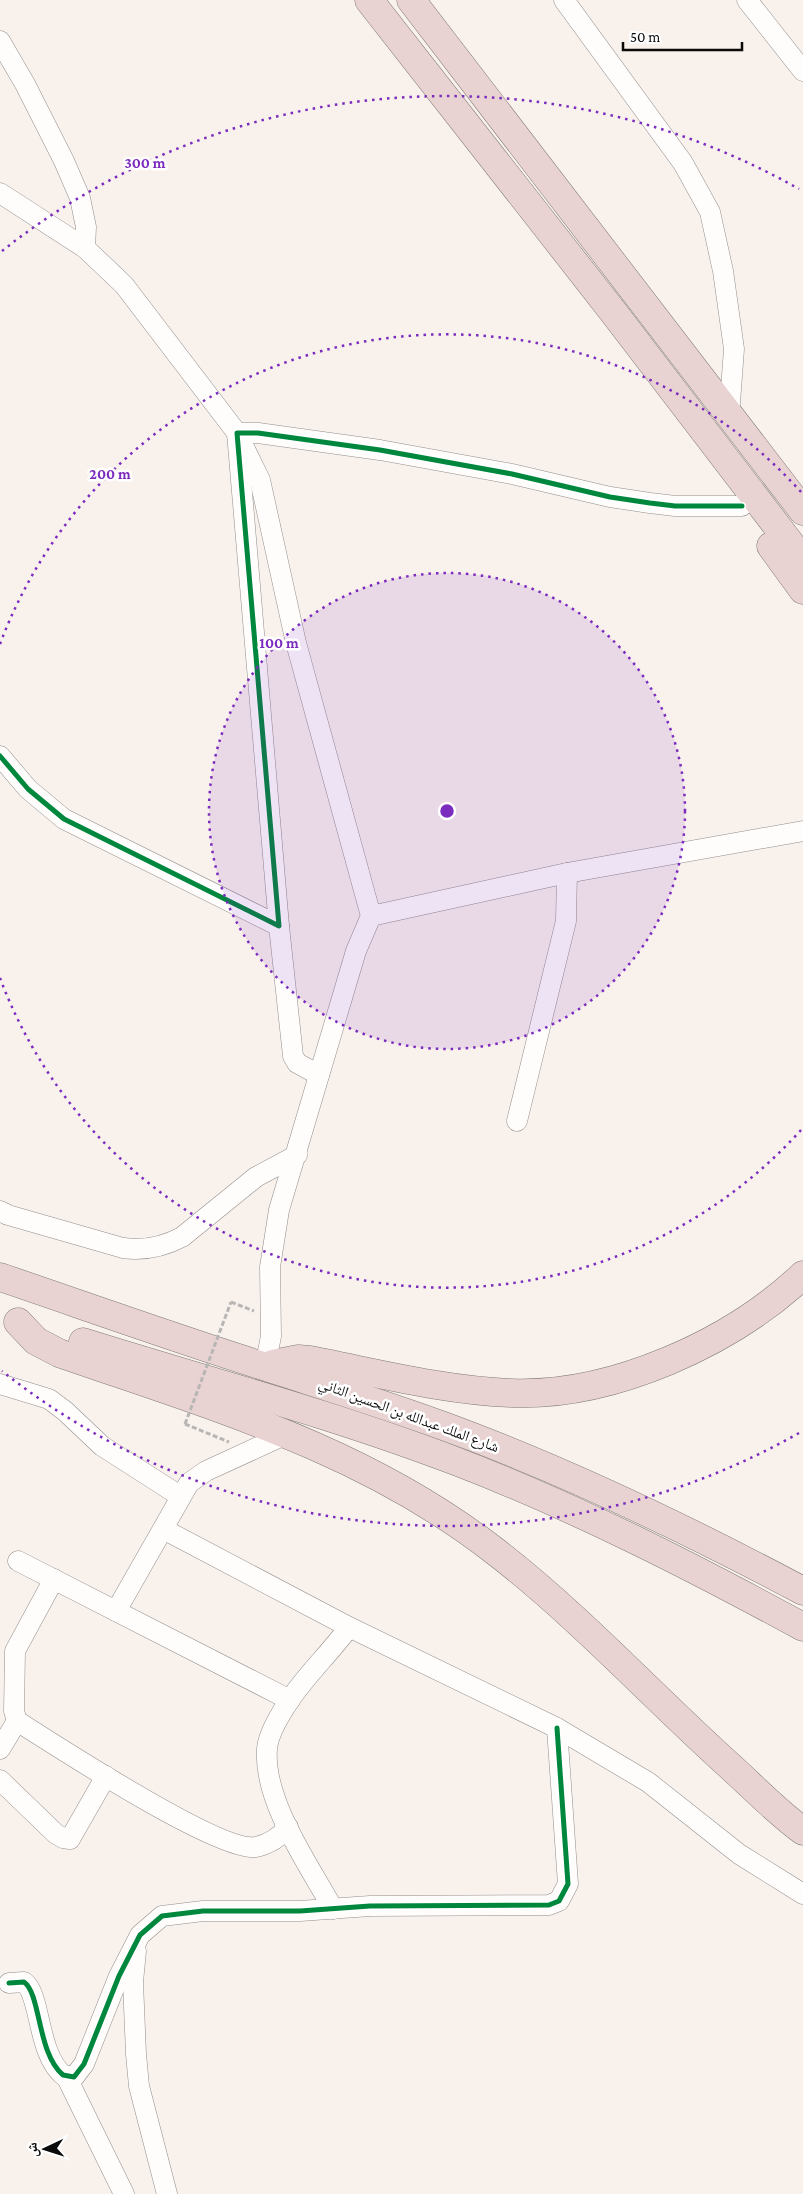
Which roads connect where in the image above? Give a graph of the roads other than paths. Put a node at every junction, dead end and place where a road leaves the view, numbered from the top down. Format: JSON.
{"nodes":[{"id":1,"x":369,"y":0,"type":"edge"},
{"id":2,"x":411,"y":0,"type":"edge"},
{"id":3,"x":564,"y":0,"type":"edge"},
{"id":4,"x":747,"y":0,"type":"edge"},
{"id":5,"x":0,"y":41,"type":"edge"},
{"id":6,"x":803,"y":71,"type":"edge"},
{"id":7,"x":0,"y":193,"type":"edge"},
{"id":8,"x":84,"y":248,"type":"junction"},
{"id":9,"x":729,"y":416,"type":"junction"},
{"id":10,"x":701,"y":425,"type":"junction"},
{"id":11,"x":237,"y":433,"type":"junction"},
{"id":12,"x":742,"y":506,"type":"junction"},
{"id":13,"x":803,"y":511,"type":"edge"},
{"id":14,"x":803,"y":560,"type":"edge"},
{"id":15,"x":803,"y":590,"type":"edge"},
{"id":16,"x":0,"y":756,"type":"edge"},
{"id":17,"x":803,"y":831,"type":"edge"},
{"id":18,"x":567,"y":873,"type":"junction"},
{"id":19,"x":370,"y":916,"type":"junction"},
{"id":20,"x":279,"y":926,"type":"junction"},
{"id":21,"x":319,"y":1075,"type":"junction"},
{"id":22,"x":517,"y":1121,"type":"dead end"},
{"id":23,"x":297,"y":1155,"type":"junction"},
{"id":24,"x":0,"y":1211,"type":"edge"},
{"id":25,"x":803,"y":1275,"type":"edge"},
{"id":26,"x":0,"y":1277,"type":"edge"},
{"id":27,"x":9,"y":1319,"type":"edge"},
{"id":28,"x":265,"y":1367,"type":"junction"},
{"id":29,"x":0,"y":1384,"type":"edge"},
{"id":30,"x":289,"y":1433,"type":"junction"},
{"id":31,"x":180,"y":1496,"type":"junction"},
{"id":32,"x":163,"y":1529,"type":"junction"},
{"id":33,"x":18,"y":1561,"type":"dead end"},
{"id":34,"x":54,"y":1580,"type":"junction"},
{"id":35,"x":803,"y":1591,"type":"edge"},
{"id":36,"x":116,"y":1611,"type":"junction"},
{"id":37,"x":349,"y":1626,"type":"junction"},
{"id":38,"x":803,"y":1627,"type":"edge"},
{"id":39,"x":8,"y":1651,"type":"edge"},
{"id":40,"x":290,"y":1700,"type":"junction"},
{"id":41,"x":17,"y":1721,"type":"junction"},
{"id":42,"x":558,"y":1728,"type":"junction"},
{"id":43,"x":0,"y":1749,"type":"edge"},
{"id":44,"x":106,"y":1776,"type":"junction"},
{"id":45,"x":0,"y":1780,"type":"edge"},
{"id":46,"x":288,"y":1827,"type":"junction"},
{"id":47,"x":803,"y":1831,"type":"edge"},
{"id":48,"x":803,"y":1894,"type":"edge"},
{"id":49,"x":334,"y":1909,"type":"junction"},
{"id":50,"x":140,"y":1935,"type":"junction"},
{"id":51,"x":9,"y":1983,"type":"dead end"},
{"id":52,"x":66,"y":2076,"type":"junction"},
{"id":53,"x":124,"y":2194,"type":"edge"},
{"id":54,"x":167,"y":2194,"type":"edge"}],
"edges":[{"from":1,"to":10,"type":"highway"},
{"from":2,"to":9,"type":"highway"},
{"from":3,"to":9,"type":"street"},
{"from":4,"to":6,"type":"street"},
{"from":5,"to":8,"type":"street"},
{"from":7,"to":8,"type":"street"},
{"from":8,"to":11,"type":"street"},
{"from":9,"to":13,"type":"highway"},
{"from":10,"to":12,"type":"highway"},
{"from":10,"to":14,"type":"highway"},
{"from":11,"to":12,"type":"street"},
{"from":11,"to":19,"type":"street"},
{"from":11,"to":20,"type":"street"},
{"from":12,"to":15,"type":"highway"},
{"from":16,"to":20,"type":"street"},
{"from":17,"to":18,"type":"street"},
{"from":18,"to":19,"type":"street"},
{"from":18,"to":22,"type":"street"},
{"from":19,"to":21,"type":"street"},
{"from":20,"to":21,"type":"street"},
{"from":21,"to":23,"type":"street"},
{"from":23,"to":24,"type":"street"},
{"from":23,"to":28,"type":"street"},
{"from":25,"to":28,"type":"highway"},
{"from":26,"to":28,"type":"highway","name":"شارع الملك عبدالله بن الحسين الثاني"},
{"from":27,"to":30,"type":"highway"},
{"from":27,"to":38,"type":"highway","name":"شارع الملك عبدالله بن الحسين الثاني"},
{"from":28,"to":35,"type":"highway","name":"شارع الملك عبدالله بن الحسين الثاني"},
{"from":29,"to":31,"type":"street"},
{"from":30,"to":31,"type":"street"},
{"from":30,"to":47,"type":"highway"},
{"from":31,"to":32,"type":"street"},
{"from":32,"to":36,"type":"street"},
{"from":32,"to":37,"type":"street"},
{"from":33,"to":34,"type":"street"},
{"from":34,"to":36,"type":"street"},
{"from":34,"to":39,"type":"street"},
{"from":36,"to":40,"type":"street"},
{"from":37,"to":40,"type":"street"},
{"from":37,"to":42,"type":"street"},
{"from":39,"to":41,"type":"street"},
{"from":40,"to":46,"type":"street"},
{"from":41,"to":43,"type":"street"},
{"from":41,"to":44,"type":"street"},
{"from":42,"to":48,"type":"street"},
{"from":42,"to":49,"type":"street"},
{"from":44,"to":45,"type":"street"},
{"from":44,"to":46,"type":"street"},
{"from":46,"to":49,"type":"street"},
{"from":49,"to":50,"type":"street"},
{"from":50,"to":52,"type":"street"},
{"from":50,"to":54,"type":"street"},
{"from":51,"to":52,"type":"street"},
{"from":52,"to":53,"type":"street"}]}
